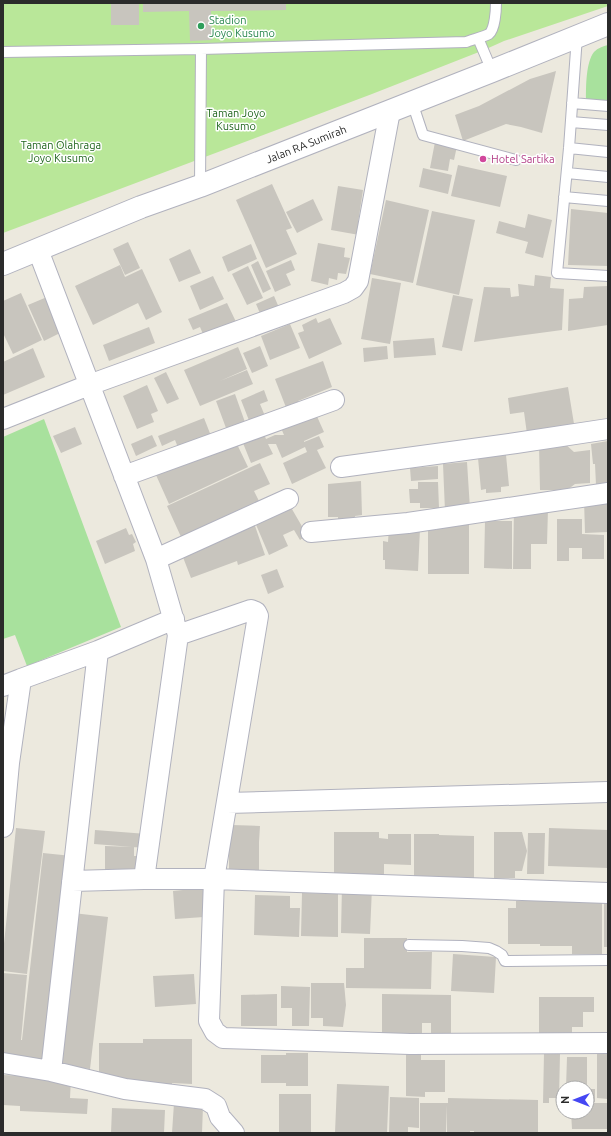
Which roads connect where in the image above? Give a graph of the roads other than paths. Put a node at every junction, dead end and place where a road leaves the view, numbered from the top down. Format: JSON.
{"nodes":[{"id":1,"x":496,"y":3,"type":"edge"},
{"id":2,"x":608,"y":24,"type":"edge"},
{"id":3,"x":577,"y":36,"type":"junction"},
{"id":4,"x":478,"y":38,"type":"junction"},
{"id":5,"x":201,"y":49,"type":"junction"},
{"id":6,"x":3,"y":52,"type":"edge"},
{"id":7,"x":492,"y":71,"type":"junction"},
{"id":8,"x":412,"y":102,"type":"junction"},
{"id":9,"x":572,"y":103,"type":"junction"},
{"id":10,"x":608,"y":106,"type":"edge"},
{"id":11,"x":390,"y":111,"type":"junction"},
{"id":12,"x":571,"y":122,"type":"junction"},
{"id":13,"x":608,"y":125,"type":"edge"},
{"id":14,"x":569,"y":148,"type":"junction"},
{"id":15,"x":608,"y":152,"type":"edge"},
{"id":16,"x":516,"y":160,"type":"dead end"},
{"id":17,"x":567,"y":173,"type":"junction"},
{"id":18,"x":608,"y":177,"type":"edge"},
{"id":19,"x":200,"y":186,"type":"junction"},
{"id":20,"x":564,"y":197,"type":"junction"},
{"id":21,"x":608,"y":201,"type":"edge"},
{"id":22,"x":38,"y":250,"type":"junction"},
{"id":23,"x":3,"y":264,"type":"edge"},
{"id":24,"x":608,"y":276,"type":"edge"},
{"id":25,"x":89,"y":385,"type":"junction"},
{"id":26,"x":334,"y":400,"type":"dead end"},
{"id":27,"x":3,"y":419,"type":"edge"},
{"id":28,"x":608,"y":429,"type":"edge"},
{"id":29,"x":341,"y":467,"type":"dead end"},
{"id":30,"x":124,"y":476,"type":"junction"},
{"id":31,"x":608,"y":493,"type":"edge"},
{"id":32,"x":288,"y":499,"type":"dead end"},
{"id":33,"x":311,"y":532,"type":"dead end"},
{"id":34,"x":156,"y":559,"type":"junction"},
{"id":35,"x":176,"y":627,"type":"junction"},
{"id":36,"x":98,"y":651,"type":"junction"},
{"id":37,"x":12,"y":683,"type":"edge"},
{"id":38,"x":6,"y":764,"type":"edge"},
{"id":39,"x":608,"y":792,"type":"edge"},
{"id":40,"x":227,"y":803,"type":"junction"},
{"id":41,"x":3,"y":827,"type":"edge"},
{"id":42,"x":144,"y":879,"type":"junction"},
{"id":43,"x":214,"y":879,"type":"junction"},
{"id":44,"x":72,"y":881,"type":"junction"},
{"id":45,"x":608,"y":893,"type":"edge"},
{"id":46,"x":409,"y":945,"type":"dead end"},
{"id":47,"x":608,"y":960,"type":"edge"},
{"id":48,"x":608,"y":1043,"type":"edge"},
{"id":49,"x":3,"y":1063,"type":"edge"},
{"id":50,"x":51,"y":1071,"type":"junction"},
{"id":51,"x":234,"y":1133,"type":"edge"}],
"edges":[{"from":1,"to":4,"type":"lane"},
{"from":2,"to":3,"type":"main road","name":"Jalan RA Sumirah"},
{"from":3,"to":7,"type":"main road","name":"Jalan RA Sumirah"},
{"from":3,"to":9,"type":"lane"},
{"from":4,"to":5,"type":"lane"},
{"from":4,"to":7,"type":"lane"},
{"from":5,"to":6,"type":"lane"},
{"from":5,"to":19,"type":"lane"},
{"from":7,"to":8,"type":"main road","name":"Jalan RA Sumirah"},
{"from":8,"to":11,"type":"main road","name":"Jalan RA Sumirah"},
{"from":8,"to":16,"type":"lane"},
{"from":9,"to":10,"type":"lane"},
{"from":9,"to":12,"type":"lane"},
{"from":11,"to":19,"type":"main road","name":"Jalan RA Sumirah"},
{"from":11,"to":25,"type":"street"},
{"from":12,"to":13,"type":"lane"},
{"from":12,"to":14,"type":"lane"},
{"from":14,"to":15,"type":"lane"},
{"from":14,"to":17,"type":"lane"},
{"from":17,"to":18,"type":"lane"},
{"from":17,"to":20,"type":"lane"},
{"from":19,"to":22,"type":"main road","name":"Jalan RA Sumirah"},
{"from":20,"to":21,"type":"lane"},
{"from":20,"to":24,"type":"lane"},
{"from":22,"to":23,"type":"main road","name":"Jalan RA Sumirah"},
{"from":22,"to":25,"type":"street"},
{"from":25,"to":27,"type":"street"},
{"from":25,"to":30,"type":"street"},
{"from":26,"to":30,"type":"street"},
{"from":28,"to":29,"type":"street"},
{"from":30,"to":34,"type":"street"},
{"from":31,"to":33,"type":"street"},
{"from":32,"to":34,"type":"street"},
{"from":34,"to":35,"type":"street"},
{"from":35,"to":36,"type":"street"},
{"from":35,"to":40,"type":"street"},
{"from":35,"to":42,"type":"street"},
{"from":36,"to":37,"type":"street"},
{"from":36,"to":44,"type":"street"},
{"from":37,"to":38,"type":"street"},
{"from":38,"to":41,"type":"street"},
{"from":39,"to":40,"type":"street"},
{"from":40,"to":43,"type":"street"},
{"from":42,"to":43,"type":"street"},
{"from":42,"to":44,"type":"street"},
{"from":43,"to":45,"type":"street"},
{"from":43,"to":48,"type":"street"},
{"from":44,"to":50,"type":"street"},
{"from":46,"to":47,"type":"lane"},
{"from":49,"to":50,"type":"street"},
{"from":50,"to":51,"type":"street"}]}
